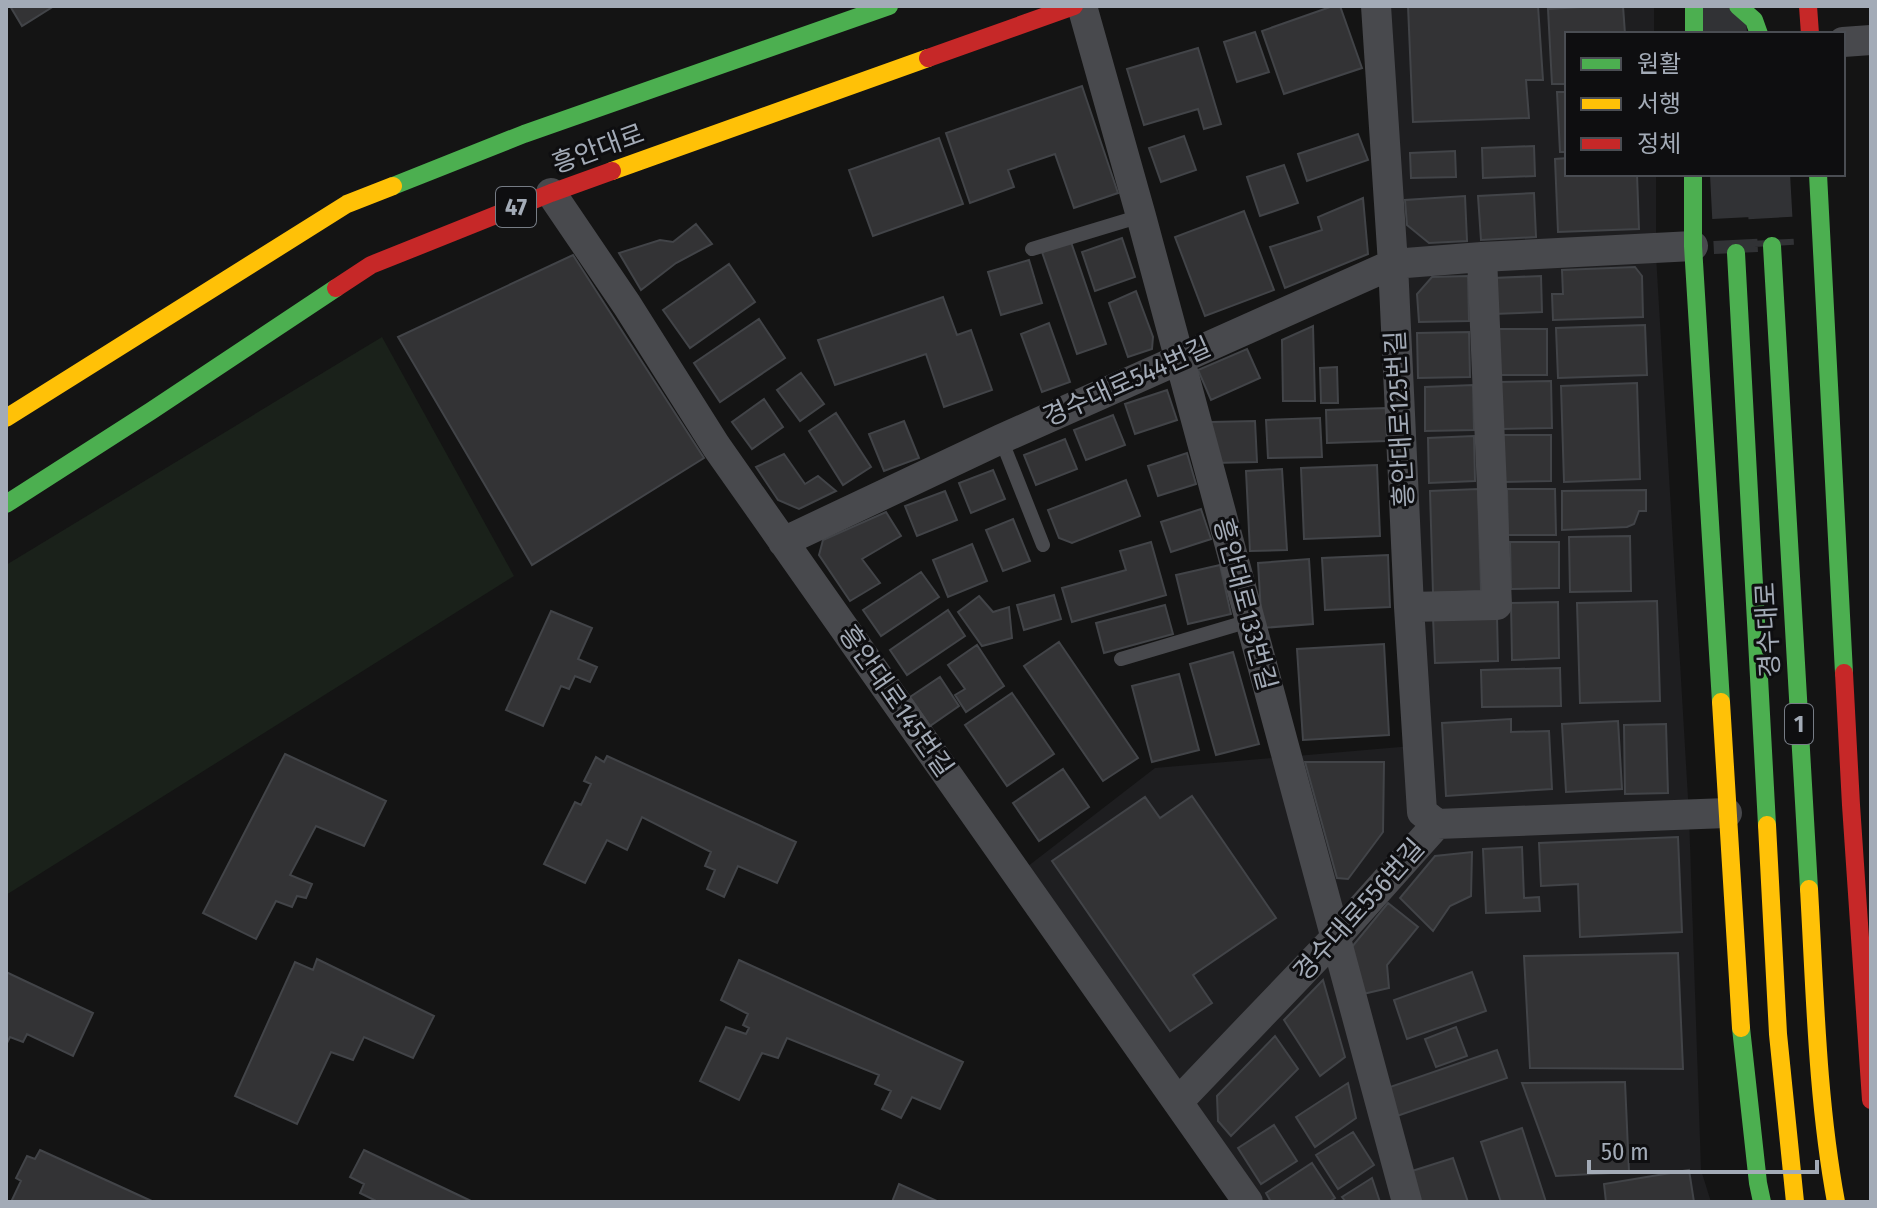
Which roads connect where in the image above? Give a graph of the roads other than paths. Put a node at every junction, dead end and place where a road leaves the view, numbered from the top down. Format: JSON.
{"nodes":[{"id":1,"x":889,"y":6,"type":"edge"},
{"id":2,"x":1074,"y":6,"type":"edge"},
{"id":3,"x":1082,"y":6,"type":"edge"},
{"id":4,"x":1376,"y":6,"type":"edge"},
{"id":5,"x":1738,"y":6,"type":"edge"},
{"id":6,"x":1808,"y":6,"type":"edge"},
{"id":7,"x":1758,"y":32,"type":"edge"},
{"id":8,"x":1810,"y":32,"type":"edge"},
{"id":9,"x":1871,"y":40,"type":"edge"},
{"id":10,"x":1845,"y":42,"type":"edge"},
{"id":11,"x":1693,"y":176,"type":"edge"},
{"id":12,"x":1810,"y":176,"type":"edge"},
{"id":13,"x":1818,"y":176,"type":"edge"},
{"id":14,"x":551,"y":193,"type":"junction"},
{"id":15,"x":1820,"y":203,"type":"junction"},
{"id":16,"x":1141,"y":216,"type":"junction"},
{"id":17,"x":1693,"y":246,"type":"junction"},
{"id":18,"x":1772,"y":246,"type":"tunnel mouth"},
{"id":19,"x":1032,"y":249,"type":"dead end"},
{"id":20,"x":1736,"y":253,"type":"tunnel mouth"},
{"id":21,"x":1482,"y":257,"type":"junction"},
{"id":22,"x":1393,"y":264,"type":"junction"},
{"id":23,"x":1180,"y":358,"type":"junction"},
{"id":24,"x":6,"y":418,"type":"edge"},
{"id":25,"x":1001,"y":439,"type":"junction"},
{"id":26,"x":6,"y":504,"type":"edge"},
{"id":27,"x":783,"y":542,"type":"junction"},
{"id":28,"x":1043,"y":545,"type":"dead end"},
{"id":29,"x":1409,"y":607,"type":"junction"},
{"id":30,"x":1249,"y":621,"type":"junction"},
{"id":31,"x":1121,"y":659,"type":"dead end"},
{"id":32,"x":1861,"y":805,"type":"edge"},
{"id":33,"x":1727,"y":813,"type":"junction"},
{"id":34,"x":1437,"y":824,"type":"junction"},
{"id":35,"x":1335,"y":938,"type":"junction"},
{"id":36,"x":1871,"y":1100,"type":"edge"},
{"id":37,"x":1179,"y":1101,"type":"junction"},
{"id":38,"x":1248,"y":1202,"type":"edge"},
{"id":39,"x":1407,"y":1202,"type":"edge"},
{"id":40,"x":1762,"y":1202,"type":"edge"},
{"id":41,"x":1795,"y":1202,"type":"edge"},
{"id":42,"x":1836,"y":1202,"type":"edge"}],
"edges":[{"from":1,"to":24,"type":"main road","name":"흥안대로"},
{"from":2,"to":14,"type":"main road","name":"흥안대로","number":"47"},
{"from":3,"to":16,"type":"street","name":"흥안대로133번길"},
{"from":4,"to":22,"type":"street","name":"흥안대로125번길"},
{"from":5,"to":7,"type":"main road"},
{"from":6,"to":8,"type":"main road"},
{"from":9,"to":10,"type":"street"},
{"from":11,"to":17,"type":"main road"},
{"from":12,"to":15,"type":"main road"},
{"from":13,"to":15,"type":"main road"},
{"from":14,"to":26,"type":"main road","name":"흥안대로","number":"47"},
{"from":14,"to":27,"type":"street","name":"흥안대로145번길"},
{"from":15,"to":32,"type":"main road"},
{"from":16,"to":19,"type":"lane"},
{"from":16,"to":23,"type":"street","name":"흥안대로133번길"},
{"from":17,"to":21,"type":"street","name":"경수대로544번길"},
{"from":17,"to":33,"type":"main road"},
{"from":18,"to":42,"type":"main road","name":"경수대로","number":"1"},
{"from":20,"to":41,"type":"main road","name":"경수대로","number":"1"},
{"from":21,"to":22,"type":"street","name":"경수대로544번길"},
{"from":21,"to":29,"type":"street"},
{"from":22,"to":23,"type":"street","name":"경수대로544번길"},
{"from":22,"to":29,"type":"street","name":"흥안대로125번길"},
{"from":23,"to":25,"type":"street","name":"경수대로544번길"},
{"from":23,"to":30,"type":"street","name":"흥안대로133번길"},
{"from":25,"to":27,"type":"street","name":"경수대로544번길"},
{"from":25,"to":28,"type":"lane"},
{"from":27,"to":37,"type":"street","name":"흥안대로145번길"},
{"from":29,"to":34,"type":"street","name":"흥안대로125번길"},
{"from":30,"to":31,"type":"lane"},
{"from":30,"to":35,"type":"street","name":"흥안대로133번길"},
{"from":32,"to":36,"type":"main road"},
{"from":33,"to":34,"type":"street","name":"경수대로556번길"},
{"from":33,"to":40,"type":"main road"},
{"from":34,"to":35,"type":"street","name":"경수대로556번길"},
{"from":35,"to":37,"type":"street","name":"경수대로556번길"},
{"from":35,"to":39,"type":"street","name":"흥안대로133번길"},
{"from":37,"to":38,"type":"street","name":"흥안대로145번길"}]}
